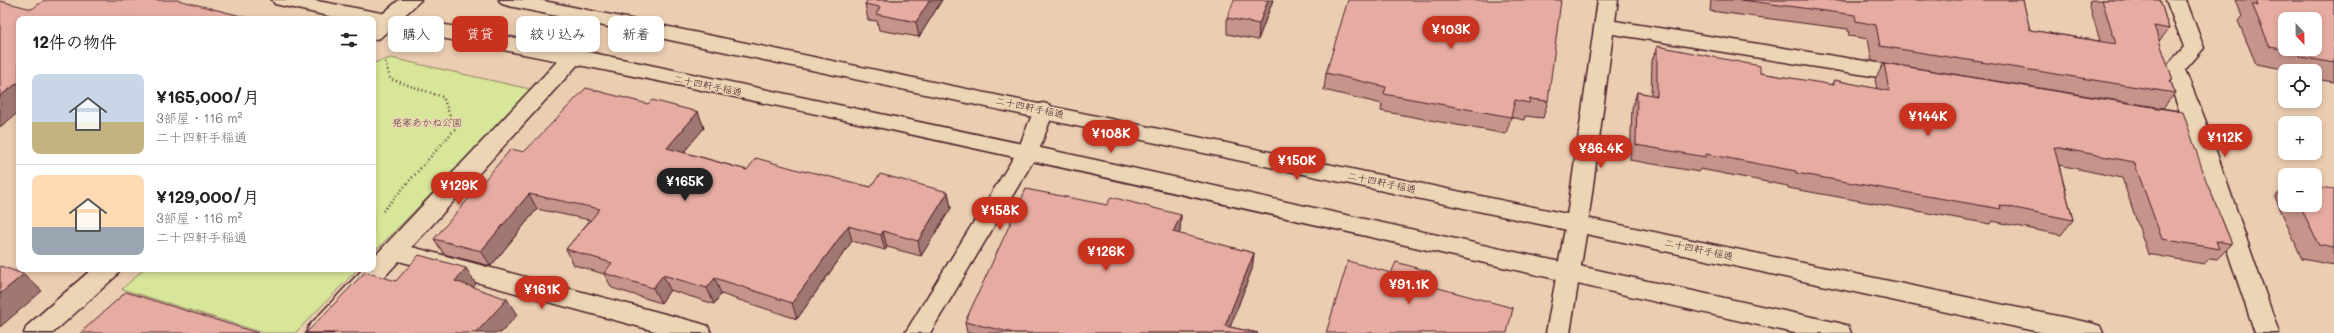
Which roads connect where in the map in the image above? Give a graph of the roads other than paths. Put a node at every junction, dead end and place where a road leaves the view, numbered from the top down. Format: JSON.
{"nodes":[{"id":1,"x":282,"y":0,"type":"edge"},
{"id":2,"x":411,"y":0,"type":"edge"},
{"id":3,"x":509,"y":0,"type":"edge"},
{"id":4,"x":1608,"y":0,"type":"edge"},
{"id":5,"x":2176,"y":0,"type":"edge"},
{"id":6,"x":347,"y":16,"type":"edge"},
{"id":7,"x":376,"y":23,"type":"edge"},
{"id":8,"x":1604,"y":26,"type":"junction"},
{"id":9,"x":574,"y":56,"type":"junction"},
{"id":10,"x":1927,"y":78,"type":"edge"},
{"id":11,"x":1043,"y":110,"type":"junction"},
{"id":12,"x":2140,"y":113,"type":"edge"},
{"id":13,"x":2195,"y":122,"type":"junction"},
{"id":14,"x":1027,"y":153,"type":"junction"},
{"id":15,"x":1577,"y":222,"type":"junction"},
{"id":16,"x":394,"y":251,"type":"junction"},
{"id":17,"x":376,"y":270,"type":"edge"},
{"id":18,"x":105,"y":272,"type":"edge"},
{"id":19,"x":375,"y":272,"type":"edge"},
{"id":20,"x":1569,"y":273,"type":"junction"},
{"id":21,"x":36,"y":333,"type":"edge"},
{"id":22,"x":318,"y":333,"type":"edge"},
{"id":23,"x":699,"y":333,"type":"edge"},
{"id":24,"x":917,"y":333,"type":"edge"},
{"id":25,"x":1558,"y":333,"type":"edge"},
{"id":26,"x":1839,"y":333,"type":"edge"},
{"id":27,"x":2091,"y":333,"type":"edge"},
{"id":28,"x":2267,"y":333,"type":"edge"}],
"edges":[{"from":1,"to":6,"type":"street","name":"二十四軒手稲通"},
{"from":2,"to":7,"type":"street"},
{"from":3,"to":11,"type":"street","name":"二十四軒手稲通"},
{"from":4,"to":8,"type":"street"},
{"from":5,"to":13,"type":"street"},
{"from":7,"to":9,"type":"street","name":"二十四軒手稲通"},
{"from":8,"to":10,"type":"street"},
{"from":8,"to":15,"type":"street"},
{"from":9,"to":14,"type":"street","name":"二十四軒手稲通"},
{"from":9,"to":16,"type":"street"},
{"from":11,"to":14,"type":"street"},
{"from":11,"to":15,"type":"street","name":"二十四軒手稲通"},
{"from":12,"to":13,"type":"street"},
{"from":13,"to":28,"type":"street"},
{"from":14,"to":20,"type":"street","name":"二十四軒手稲通"},
{"from":14,"to":24,"type":"street"},
{"from":15,"to":20,"type":"street"},
{"from":15,"to":27,"type":"street","name":"二十四軒手稲通"},
{"from":16,"to":17,"type":"street"},
{"from":16,"to":23,"type":"street"},
{"from":18,"to":21,"type":"street"},
{"from":19,"to":22,"type":"street"},
{"from":20,"to":25,"type":"street"},
{"from":20,"to":26,"type":"street","name":"二十四軒手稲通"}]}
